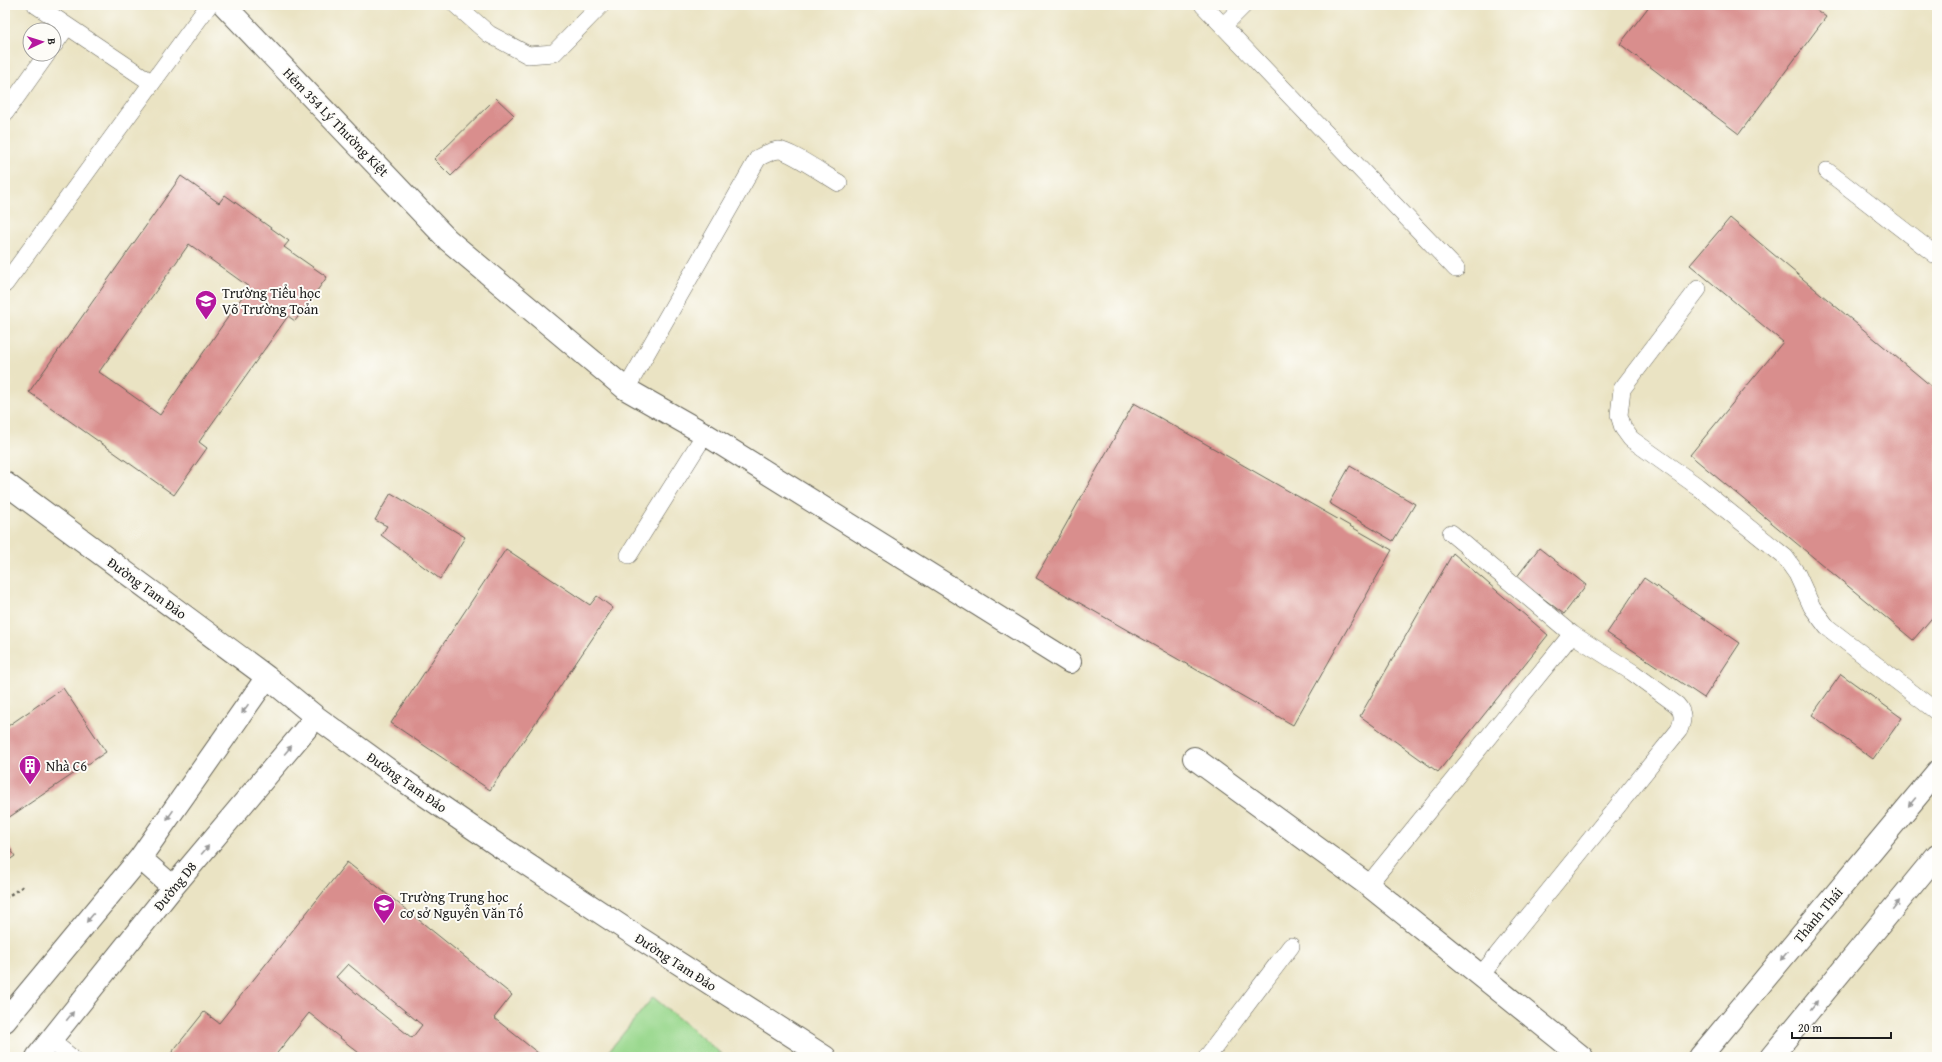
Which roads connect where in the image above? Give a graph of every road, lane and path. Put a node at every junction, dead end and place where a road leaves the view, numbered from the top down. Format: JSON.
{"nodes":[{"id":1,"x":36,"y":5,"type":"edge"},
{"id":2,"x":209,"y":5,"type":"edge"},
{"id":3,"x":224,"y":5,"type":"edge"},
{"id":4,"x":456,"y":5,"type":"edge"},
{"id":5,"x":601,"y":5,"type":"edge"},
{"id":6,"x":1203,"y":5,"type":"edge"},
{"id":7,"x":1244,"y":5,"type":"edge"},
{"id":8,"x":1224,"y":25,"type":"junction"},
{"id":9,"x":67,"y":26,"type":"junction"},
{"id":10,"x":62,"y":33,"type":"edge"},
{"id":11,"x":41,"y":62,"type":"edge"},
{"id":12,"x":152,"y":83,"type":"junction"},
{"id":13,"x":5,"y":113,"type":"edge"},
{"id":14,"x":1826,"y":170,"type":"dead end"},
{"id":15,"x":839,"y":183,"type":"dead end"},
{"id":16,"x":1937,"y":256,"type":"edge"},
{"id":17,"x":1456,"y":269,"type":"dead end"},
{"id":18,"x":5,"y":284,"type":"edge"},
{"id":19,"x":1698,"y":288,"type":"dead end"},
{"id":20,"x":626,"y":389,"type":"junction"},
{"id":21,"x":705,"y":434,"type":"junction"},
{"id":22,"x":5,"y":483,"type":"edge"},
{"id":23,"x":1451,"y":533,"type":"dead end"},
{"id":24,"x":629,"y":555,"type":"dead end"},
{"id":25,"x":1572,"y":634,"type":"junction"},
{"id":26,"x":1070,"y":662,"type":"dead end"},
{"id":27,"x":267,"y":677,"type":"junction"},
{"id":28,"x":1937,"y":712,"type":"edge"},
{"id":29,"x":316,"y":717,"type":"junction"},
{"id":30,"x":1194,"y":758,"type":"dead end"},
{"id":31,"x":1937,"y":772,"type":"edge"},
{"id":32,"x":1937,"y":855,"type":"edge"},
{"id":33,"x":140,"y":858,"type":"junction"},
{"id":34,"x":25,"y":885,"type":"dead end"},
{"id":35,"x":1368,"y":885,"type":"junction"},
{"id":36,"x":174,"y":887,"type":"junction"},
{"id":37,"x":5,"y":898,"type":"edge"},
{"id":38,"x":1291,"y":946,"type":"dead end"},
{"id":39,"x":1481,"y":975,"type":"junction"},
{"id":40,"x":5,"y":1021,"type":"edge"},
{"id":41,"x":50,"y":1040,"type":"junction"},
{"id":42,"x":37,"y":1057,"type":"edge"},
{"id":43,"x":71,"y":1057,"type":"edge"},
{"id":44,"x":825,"y":1057,"type":"edge"},
{"id":45,"x":1207,"y":1057,"type":"edge"},
{"id":46,"x":1582,"y":1057,"type":"edge"},
{"id":47,"x":1700,"y":1057,"type":"edge"},
{"id":48,"x":1772,"y":1057,"type":"edge"}],
"edges":[{"from":1,"to":9,"type":"lane"},
{"from":2,"to":12,"type":"lane"},
{"from":3,"to":20,"type":"street","name":"Hẻm 354 Lý Thường Kiệt"},
{"from":4,"to":5,"type":"lane"},
{"from":6,"to":8,"type":"lane"},
{"from":7,"to":8,"type":"lane"},
{"from":8,"to":17,"type":"lane"},
{"from":9,"to":10,"type":"lane"},
{"from":9,"to":12,"type":"lane"},
{"from":11,"to":13,"type":"lane"},
{"from":12,"to":18,"type":"lane"},
{"from":14,"to":16,"type":"lane"},
{"from":15,"to":20,"type":"lane"},
{"from":19,"to":28,"type":"lane"},
{"from":20,"to":21,"type":"street","name":"Hẻm 354 Lý Thường Kiệt"},
{"from":21,"to":24,"type":"lane"},
{"from":21,"to":26,"type":"street","name":"Hẻm 354 Lý Thường Kiệt"},
{"from":22,"to":27,"type":"street","name":"Đường Tam Đảo"},
{"from":23,"to":25,"type":"lane"},
{"from":25,"to":35,"type":"lane"},
{"from":25,"to":39,"type":"lane"},
{"from":27,"to":29,"type":"street","name":"Đường Tam Đảo"},
{"from":27,"to":33,"type":"street","one_way":true},
{"from":36,"to":29,"type":"street","name":"Đường D8","one_way":true},
{"from":29,"to":44,"type":"street","name":"Đường Tam Đảo"},
{"from":30,"to":35,"type":"street"},
{"from":31,"to":47,"type":"street","name":"Thành Thái","one_way":true},
{"from":48,"to":32,"type":"street","one_way":true},
{"from":33,"to":36,"type":"street"},
{"from":33,"to":40,"type":"street","one_way":true},
{"from":34,"to":37,"type":"path"},
{"from":35,"to":39,"type":"street"},
{"from":41,"to":36,"type":"street","name":"Đường D8","one_way":true},
{"from":38,"to":45,"type":"lane"},
{"from":39,"to":46,"type":"street"},
{"from":41,"to":42,"type":"street","name":"Đường D8"},
{"from":41,"to":43,"type":"lane"}]}
